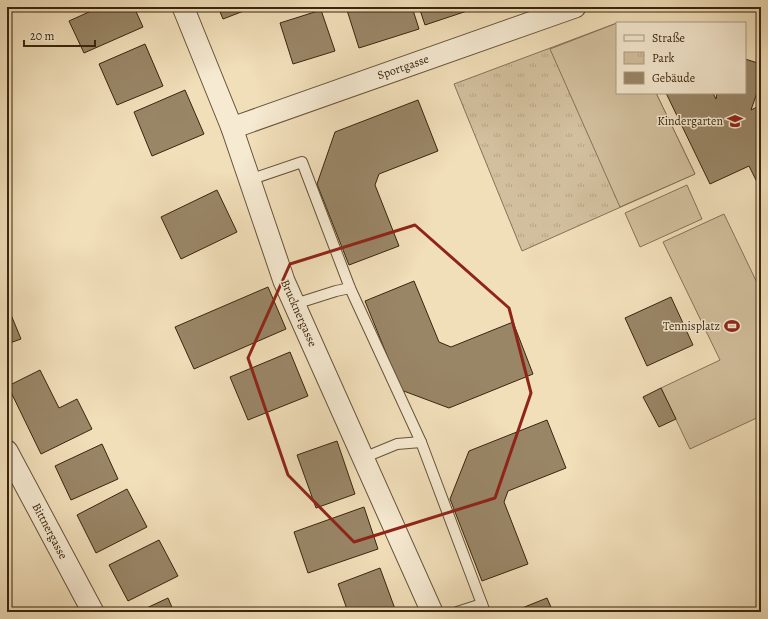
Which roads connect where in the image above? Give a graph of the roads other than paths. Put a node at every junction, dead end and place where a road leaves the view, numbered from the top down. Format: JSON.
{"nodes":[{"id":1,"x":183,"y":7,"type":"edge"},
{"id":2,"x":575,"y":7,"type":"edge"},
{"id":3,"x":232,"y":128,"type":"junction"},
{"id":4,"x":249,"y":180,"type":"junction"},
{"id":5,"x":350,"y":288,"type":"junction"},
{"id":6,"x":295,"y":304,"type":"junction"},
{"id":7,"x":421,"y":442,"type":"junction"},
{"id":8,"x":7,"y":451,"type":"edge"},
{"id":9,"x":363,"y":458,"type":"junction"},
{"id":10,"x":484,"y":608,"type":"edge"},
{"id":11,"x":93,"y":612,"type":"edge"},
{"id":12,"x":432,"y":612,"type":"edge"},
{"id":13,"x":457,"y":612,"type":"edge"}],
"edges":[{"from":1,"to":3,"type":"street","name":"Brucknergasse"},
{"from":2,"to":3,"type":"street","name":"Sportgasse"},
{"from":3,"to":4,"type":"street","name":"Brucknergasse"},
{"from":4,"to":5,"type":"lane"},
{"from":4,"to":6,"type":"street","name":"Brucknergasse"},
{"from":5,"to":6,"type":"lane"},
{"from":5,"to":7,"type":"lane"},
{"from":6,"to":9,"type":"street","name":"Brucknergasse"},
{"from":7,"to":9,"type":"lane"},
{"from":7,"to":10,"type":"lane"},
{"from":8,"to":11,"type":"street","name":"Bittnergasse"},
{"from":9,"to":12,"type":"street","name":"Brucknergasse"},
{"from":10,"to":13,"type":"lane"}]}
